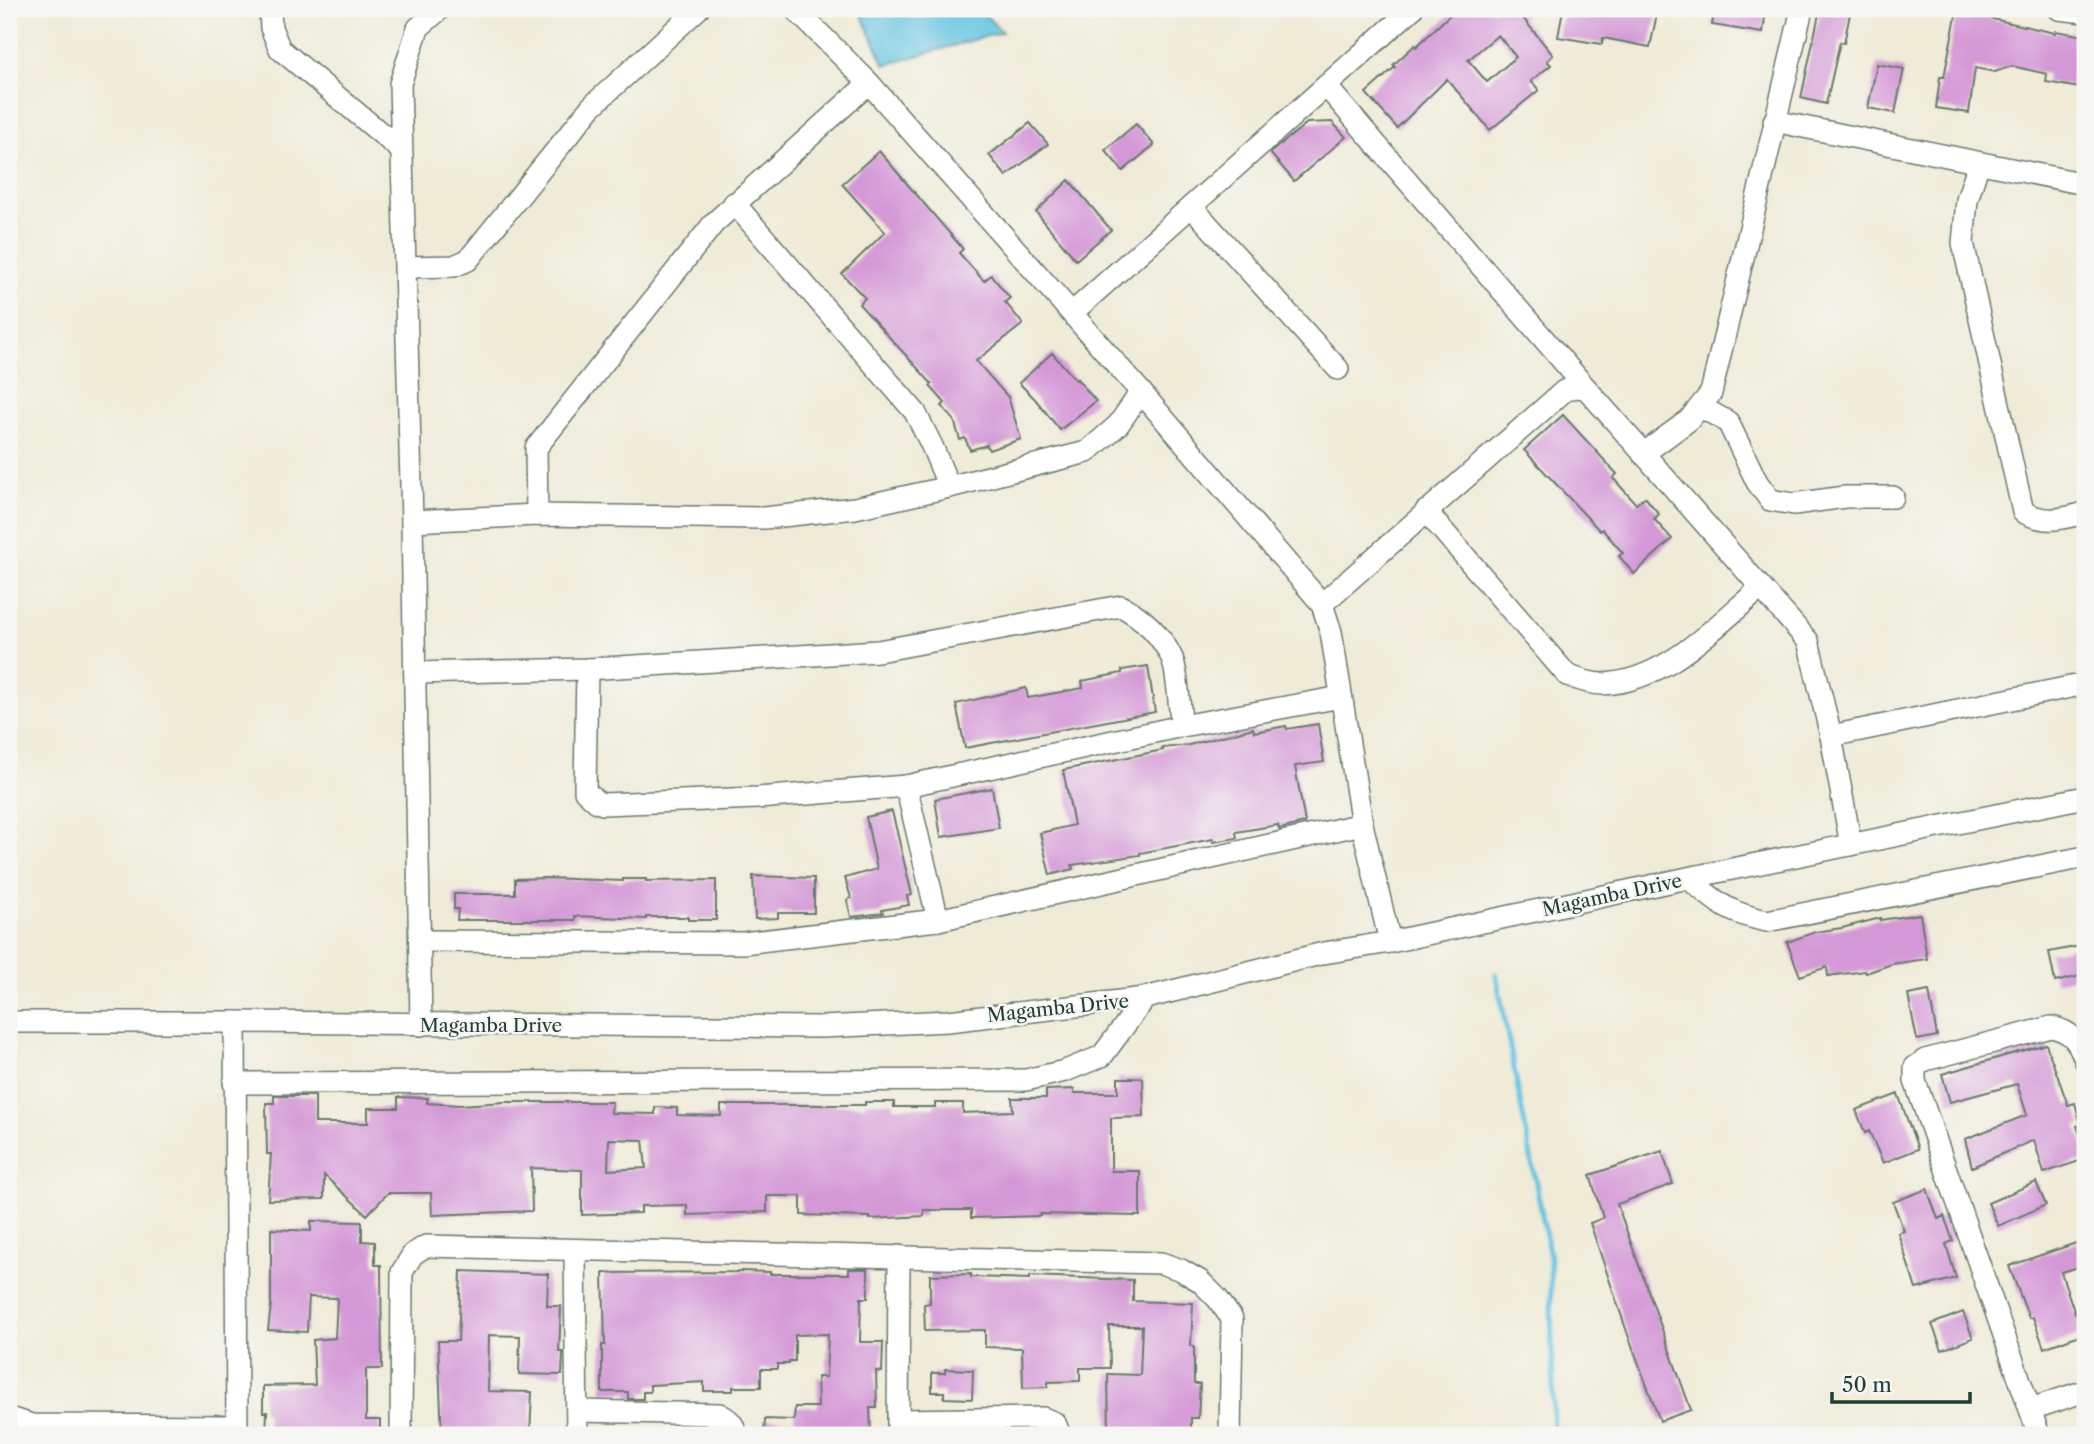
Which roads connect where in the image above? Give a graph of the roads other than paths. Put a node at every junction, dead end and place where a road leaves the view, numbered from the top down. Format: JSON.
{"nodes":[{"id":1,"x":270,"y":9,"type":"edge"},
{"id":2,"x":440,"y":9,"type":"edge"},
{"id":3,"x":698,"y":9,"type":"edge"},
{"id":4,"x":795,"y":9,"type":"edge"},
{"id":5,"x":1802,"y":9,"type":"edge"},
{"id":6,"x":2059,"y":9,"type":"edge"},
{"id":7,"x":1406,"y":10,"type":"edge"},
{"id":8,"x":2085,"y":12,"type":"edge"},
{"id":9,"x":869,"y":83,"type":"junction"},
{"id":10,"x":1326,"y":86,"type":"junction"},
{"id":11,"x":1774,"y":121,"type":"junction"},
{"id":12,"x":401,"y":150,"type":"junction"},
{"id":13,"x":1979,"y":163,"type":"junction"},
{"id":14,"x":2085,"y":184,"type":"edge"},
{"id":15,"x":734,"y":203,"type":"junction"},
{"id":16,"x":1192,"y":207,"type":"junction"},
{"id":17,"x":406,"y":267,"type":"junction"},
{"id":18,"x":1072,"y":313,"type":"junction"},
{"id":19,"x":1338,"y":369,"type":"dead end"},
{"id":20,"x":1586,"y":388,"type":"junction"},
{"id":21,"x":1141,"y":392,"type":"junction"},
{"id":22,"x":1701,"y":407,"type":"junction"},
{"id":23,"x":1643,"y":454,"type":"junction"},
{"id":24,"x":949,"y":487,"type":"junction"},
{"id":25,"x":1893,"y":497,"type":"dead end"},
{"id":26,"x":1426,"y":511,"type":"junction"},
{"id":27,"x":2085,"y":513,"type":"edge"},
{"id":28,"x":537,"y":515,"type":"junction"},
{"id":29,"x":412,"y":521,"type":"junction"},
{"id":30,"x":1761,"y":588,"type":"junction"},
{"id":31,"x":1322,"y":604,"type":"junction"},
{"id":32,"x":587,"y":669,"type":"junction"},
{"id":33,"x":415,"y":673,"type":"junction"},
{"id":34,"x":2085,"y":684,"type":"edge"},
{"id":35,"x":1341,"y":697,"type":"junction"},
{"id":36,"x":1182,"y":726,"type":"junction"},
{"id":37,"x":1831,"y":736,"type":"junction"},
{"id":38,"x":906,"y":786,"type":"junction"},
{"id":39,"x":2085,"y":797,"type":"edge"},
{"id":40,"x":1362,"y":824,"type":"junction"},
{"id":41,"x":1851,"y":845,"type":"junction"},
{"id":42,"x":2085,"y":857,"type":"edge"},
{"id":43,"x":1688,"y":878,"type":"junction"},
{"id":44,"x":938,"y":920,"type":"junction"},
{"id":45,"x":421,"y":941,"type":"junction"},
{"id":46,"x":1390,"y":942,"type":"junction"},
{"id":47,"x":1144,"y":998,"type":"junction"},
{"id":48,"x":235,"y":1022,"type":"junction"},
{"id":49,"x":9,"y":1023,"type":"edge"},
{"id":50,"x":421,"y":1025,"type":"junction"},
{"id":51,"x":2085,"y":1060,"type":"edge"},
{"id":52,"x":233,"y":1083,"type":"junction"},
{"id":53,"x":575,"y":1250,"type":"junction"},
{"id":54,"x":899,"y":1256,"type":"junction"},
{"id":55,"x":2085,"y":1391,"type":"edge"},
{"id":56,"x":2031,"y":1409,"type":"junction"},
{"id":57,"x":577,"y":1411,"type":"junction"},
{"id":58,"x":9,"y":1418,"type":"edge"},
{"id":59,"x":898,"y":1428,"type":"edge"},
{"id":60,"x":237,"y":1431,"type":"edge"},
{"id":61,"x":401,"y":1435,"type":"edge"},
{"id":62,"x":576,"y":1435,"type":"edge"},
{"id":63,"x":736,"y":1435,"type":"edge"},
{"id":64,"x":1060,"y":1435,"type":"edge"},
{"id":65,"x":1230,"y":1435,"type":"edge"},
{"id":66,"x":2039,"y":1435,"type":"edge"}],
"edges":[{"from":1,"to":12,"type":"street"},
{"from":2,"to":12,"type":"street"},
{"from":3,"to":17,"type":"street"},
{"from":4,"to":9,"type":"street"},
{"from":5,"to":11,"type":"street"},
{"from":6,"to":8,"type":"street"},
{"from":7,"to":10,"type":"street"},
{"from":9,"to":15,"type":"street"},
{"from":9,"to":18,"type":"street"},
{"from":10,"to":16,"type":"street"},
{"from":10,"to":20,"type":"street"},
{"from":11,"to":13,"type":"street"},
{"from":11,"to":22,"type":"street"},
{"from":12,"to":17,"type":"street"},
{"from":13,"to":14,"type":"street"},
{"from":13,"to":27,"type":"street"},
{"from":15,"to":24,"type":"street"},
{"from":15,"to":28,"type":"street"},
{"from":16,"to":18,"type":"street"},
{"from":16,"to":19,"type":"street"},
{"from":17,"to":29,"type":"street"},
{"from":18,"to":21,"type":"street"},
{"from":20,"to":23,"type":"street"},
{"from":20,"to":26,"type":"street"},
{"from":21,"to":24,"type":"street"},
{"from":21,"to":31,"type":"street"},
{"from":22,"to":23,"type":"street"},
{"from":22,"to":25,"type":"street"},
{"from":23,"to":30,"type":"street"},
{"from":24,"to":28,"type":"street"},
{"from":26,"to":30,"type":"street"},
{"from":26,"to":31,"type":"street"},
{"from":28,"to":29,"type":"street"},
{"from":29,"to":33,"type":"street"},
{"from":30,"to":37,"type":"street"},
{"from":31,"to":35,"type":"street"},
{"from":32,"to":33,"type":"street"},
{"from":32,"to":36,"type":"street"},
{"from":32,"to":38,"type":"street"},
{"from":33,"to":45,"type":"street"},
{"from":34,"to":37,"type":"street"},
{"from":35,"to":36,"type":"street"},
{"from":35,"to":40,"type":"street"},
{"from":36,"to":38,"type":"street"},
{"from":37,"to":41,"type":"street"},
{"from":38,"to":44,"type":"street"},
{"from":39,"to":41,"type":"street","name":"Magamba Drive"},
{"from":40,"to":44,"type":"street"},
{"from":40,"to":46,"type":"street"},
{"from":41,"to":43,"type":"street","name":"Magamba Drive"},
{"from":42,"to":43,"type":"street"},
{"from":43,"to":46,"type":"street","name":"Magamba Drive"},
{"from":44,"to":45,"type":"street"},
{"from":45,"to":50,"type":"street"},
{"from":46,"to":47,"type":"street","name":"Magamba Drive"},
{"from":47,"to":50,"type":"street","name":"Magamba Drive"},
{"from":47,"to":52,"type":"street"},
{"from":48,"to":49,"type":"street","name":"Magamba Drive"},
{"from":48,"to":50,"type":"street","name":"Magamba Drive"},
{"from":48,"to":52,"type":"street"},
{"from":51,"to":56,"type":"street"},
{"from":52,"to":60,"type":"street"},
{"from":53,"to":54,"type":"street"},
{"from":53,"to":57,"type":"street"},
{"from":53,"to":61,"type":"street"},
{"from":54,"to":59,"type":"street"},
{"from":54,"to":65,"type":"street"},
{"from":55,"to":56,"type":"street"},
{"from":56,"to":66,"type":"street"},
{"from":57,"to":62,"type":"street"},
{"from":57,"to":63,"type":"street"},
{"from":58,"to":60,"type":"street"},
{"from":59,"to":64,"type":"street"}]}
